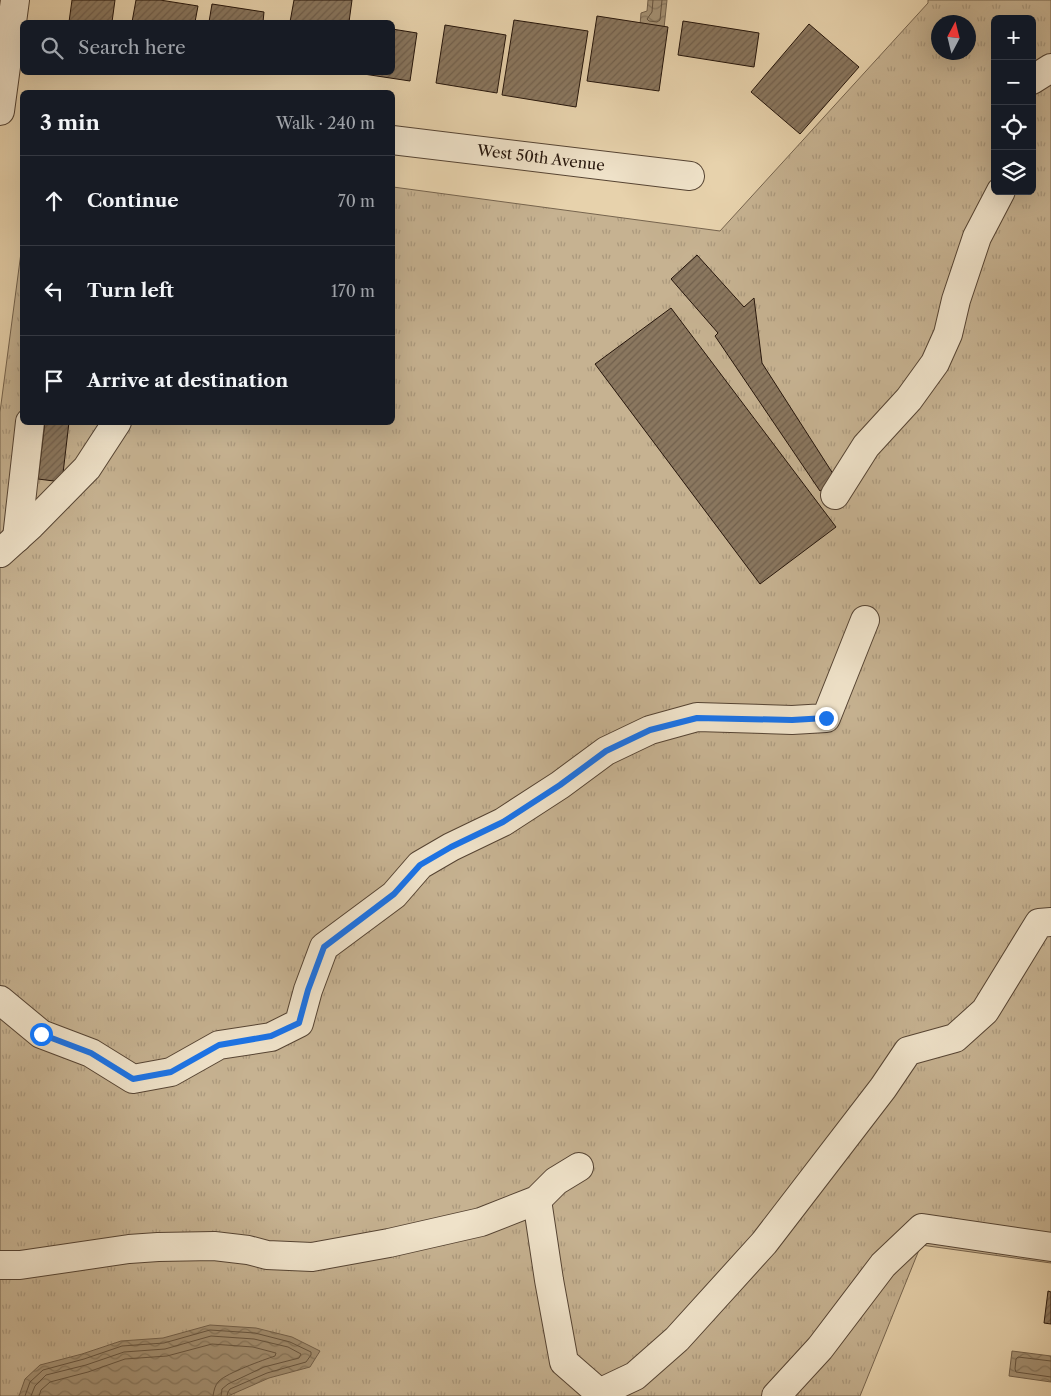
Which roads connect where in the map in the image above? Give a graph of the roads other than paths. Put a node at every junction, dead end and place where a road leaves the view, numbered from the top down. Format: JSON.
{"nodes":[{"id":1,"x":15,"y":0,"type":"edge"},
{"id":2,"x":1051,"y":68,"type":"edge"},
{"id":3,"x":1036,"y":77,"type":"edge"},
{"id":4,"x":6,"y":98,"type":"edge"},
{"id":5,"x":395,"y":140,"type":"edge"},
{"id":6,"x":690,"y":176,"type":"dead end"},
{"id":7,"x":1000,"y":195,"type":"edge"},
{"id":8,"x":30,"y":425,"type":"edge"},
{"id":9,"x":114,"y":425,"type":"edge"},
{"id":10,"x":835,"y":495,"type":"dead end"},
{"id":11,"x":8,"y":545,"type":"edge"},
{"id":12,"x":865,"y":620,"type":"dead end"},
{"id":13,"x":1051,"y":922,"type":"edge"},
{"id":14,"x":0,"y":1000,"type":"edge"},
{"id":15,"x":579,"y":1167,"type":"dead end"},
{"id":16,"x":537,"y":1200,"type":"junction"},
{"id":17,"x":1051,"y":1246,"type":"edge"},
{"id":18,"x":0,"y":1265,"type":"edge"},
{"id":19,"x":599,"y":1395,"type":"edge"},
{"id":20,"x":776,"y":1396,"type":"edge"}],
"edges":[{"from":1,"to":4,"type":"street"},
{"from":2,"to":3,"type":"street"},
{"from":5,"to":6,"type":"street","name":"West 50th Avenue"},
{"from":7,"to":10,"type":"street"},
{"from":8,"to":11,"type":"street"},
{"from":9,"to":11,"type":"street"},
{"from":12,"to":14,"type":"street"},
{"from":13,"to":19,"type":"street"},
{"from":15,"to":16,"type":"street"},
{"from":16,"to":18,"type":"street"},
{"from":16,"to":19,"type":"street"},
{"from":17,"to":20,"type":"street"}]}
